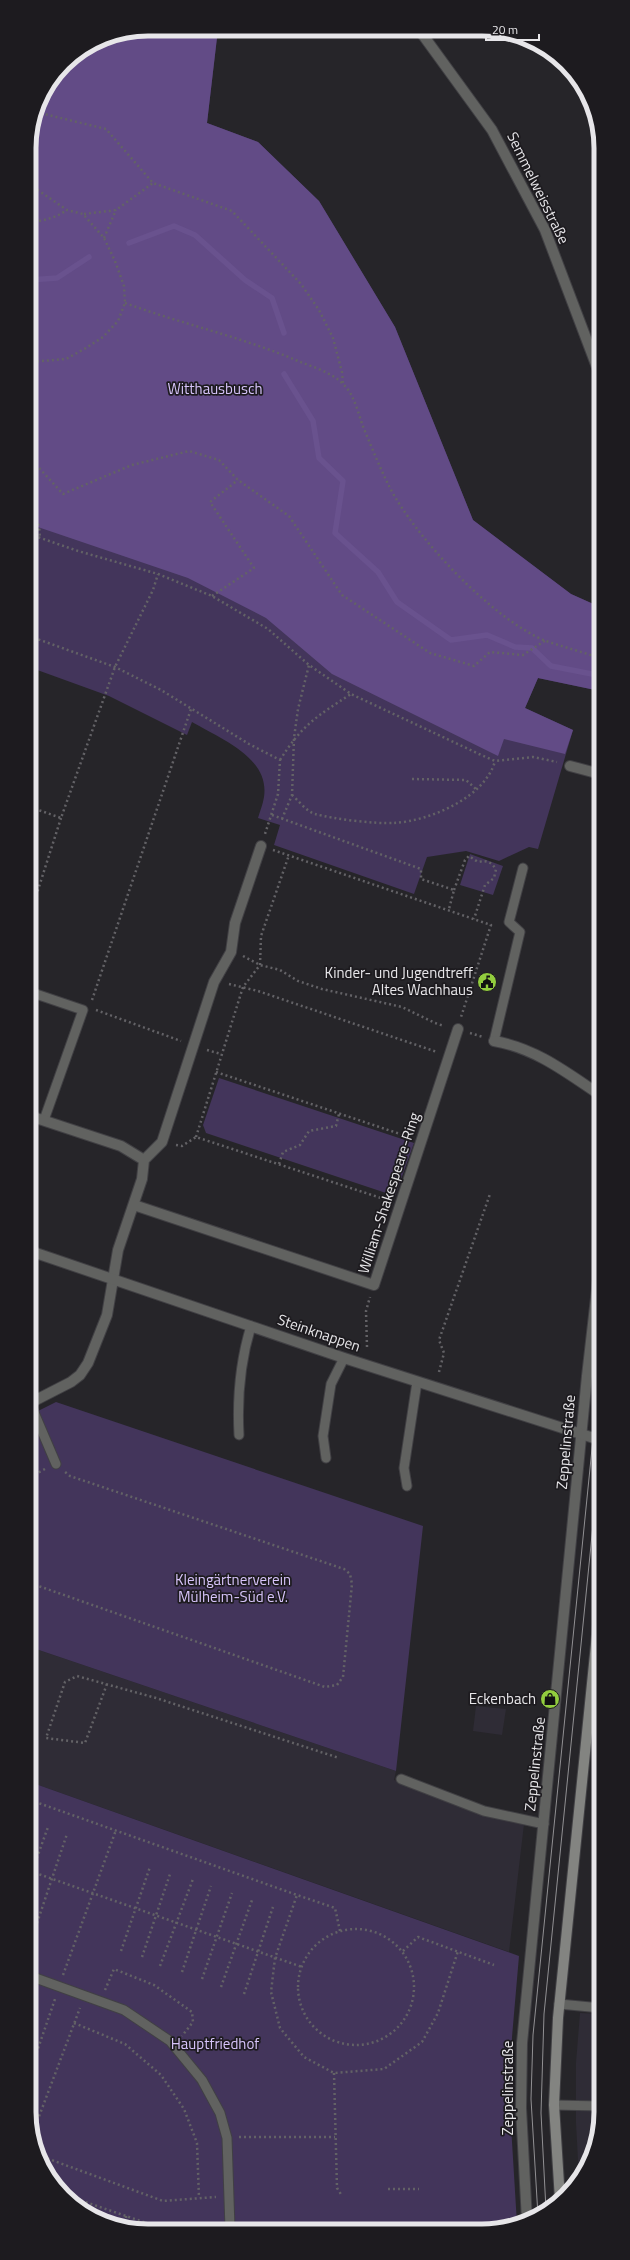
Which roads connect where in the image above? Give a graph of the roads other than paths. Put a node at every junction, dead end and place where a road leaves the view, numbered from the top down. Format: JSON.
{"nodes":[{"id":1,"x":424,"y":36,"type":"edge"},
{"id":2,"x":594,"y":359,"type":"edge"},
{"id":3,"x":570,"y":766,"type":"road end"},
{"id":4,"x":594,"y":772,"type":"edge"},
{"id":5,"x":261,"y":846,"type":"road end"},
{"id":6,"x":523,"y":868,"type":"dead end"},
{"id":7,"x":36,"y":994,"type":"edge"},
{"id":8,"x":458,"y":1029,"type":"road end"},
{"id":9,"x":494,"y":1041,"type":"joint"},
{"id":10,"x":594,"y":1091,"type":"edge"},
{"id":11,"x":36,"y":1118,"type":"edge"},
{"id":12,"x":44,"y":1120,"type":"junction"},
{"id":13,"x":144,"y":1160,"type":"junction"},
{"id":14,"x":134,"y":1205,"type":"junction"},
{"id":15,"x":36,"y":1253,"type":"edge"},
{"id":16,"x":113,"y":1279,"type":"junction"},
{"id":17,"x":594,"y":1320,"type":"edge"},
{"id":18,"x":251,"y":1326,"type":"junction"},
{"id":19,"x":344,"y":1358,"type":"junction"},
{"id":20,"x":417,"y":1382,"type":"junction"},
{"id":21,"x":36,"y":1400,"type":"edge"},
{"id":22,"x":36,"y":1417,"type":"edge"},
{"id":23,"x":239,"y":1435,"type":"dead end"},
{"id":24,"x":582,"y":1435,"type":"junction"},
{"id":25,"x":594,"y":1438,"type":"edge"},
{"id":26,"x":326,"y":1458,"type":"dead end"},
{"id":27,"x":56,"y":1464,"type":"dead end"},
{"id":28,"x":407,"y":1486,"type":"dead end"},
{"id":29,"x":594,"y":1655,"type":"edge"},
{"id":30,"x":402,"y":1779,"type":"dead end"},
{"id":31,"x":544,"y":1824,"type":"junction"},
{"id":32,"x":36,"y":1978,"type":"edge"},
{"id":33,"x":559,"y":2004,"type":"junction"},
{"id":34,"x":594,"y":2007,"type":"edge"},
{"id":35,"x":554,"y":2105,"type":"junction"},
{"id":36,"x":594,"y":2106,"type":"edge"},
{"id":37,"x":560,"y":2192,"type":"edge"},
{"id":38,"x":526,"y":2215,"type":"edge"},
{"id":39,"x":230,"y":2224,"type":"edge"}],
"edges":[{"from":1,"to":2,"type":"street","name":"Semmelweisstraße"},
{"from":3,"to":4,"type":"street"},
{"from":5,"to":13,"type":"street"},
{"from":6,"to":9,"type":"lane"},
{"from":7,"to":12,"type":"lane"},
{"from":8,"to":14,"type":"street","name":"William-Shakespeare-Ring"},
{"from":9,"to":10,"type":"street"},
{"from":11,"to":12,"type":"street"},
{"from":12,"to":13,"type":"street"},
{"from":13,"to":14,"type":"street"},
{"from":14,"to":16,"type":"street"},
{"from":15,"to":16,"type":"street","name":"Steinknappen"},
{"from":16,"to":18,"type":"street","name":"Steinknappen"},
{"from":16,"to":21,"type":"street"},
{"from":17,"to":24,"type":"street","name":"Zeppelinstraße"},
{"from":18,"to":19,"type":"street","name":"Steinknappen"},
{"from":18,"to":23,"type":"lane"},
{"from":19,"to":20,"type":"street","name":"Steinknappen"},
{"from":19,"to":26,"type":"lane"},
{"from":20,"to":24,"type":"street","name":"Steinknappen"},
{"from":20,"to":28,"type":"lane"},
{"from":22,"to":27,"type":"lane"},
{"from":24,"to":25,"type":"street","name":"Steinknappen"},
{"from":24,"to":31,"type":"street","name":"Zeppelinstraße"},
{"from":29,"to":33,"type":"main road"},
{"from":30,"to":31,"type":"lane"},
{"from":31,"to":38,"type":"street","name":"Zeppelinstraße"},
{"from":32,"to":39,"type":"lane"},
{"from":33,"to":34,"type":"lane"},
{"from":33,"to":35,"type":"main road"},
{"from":35,"to":36,"type":"lane"},
{"from":35,"to":37,"type":"main road"}]}
